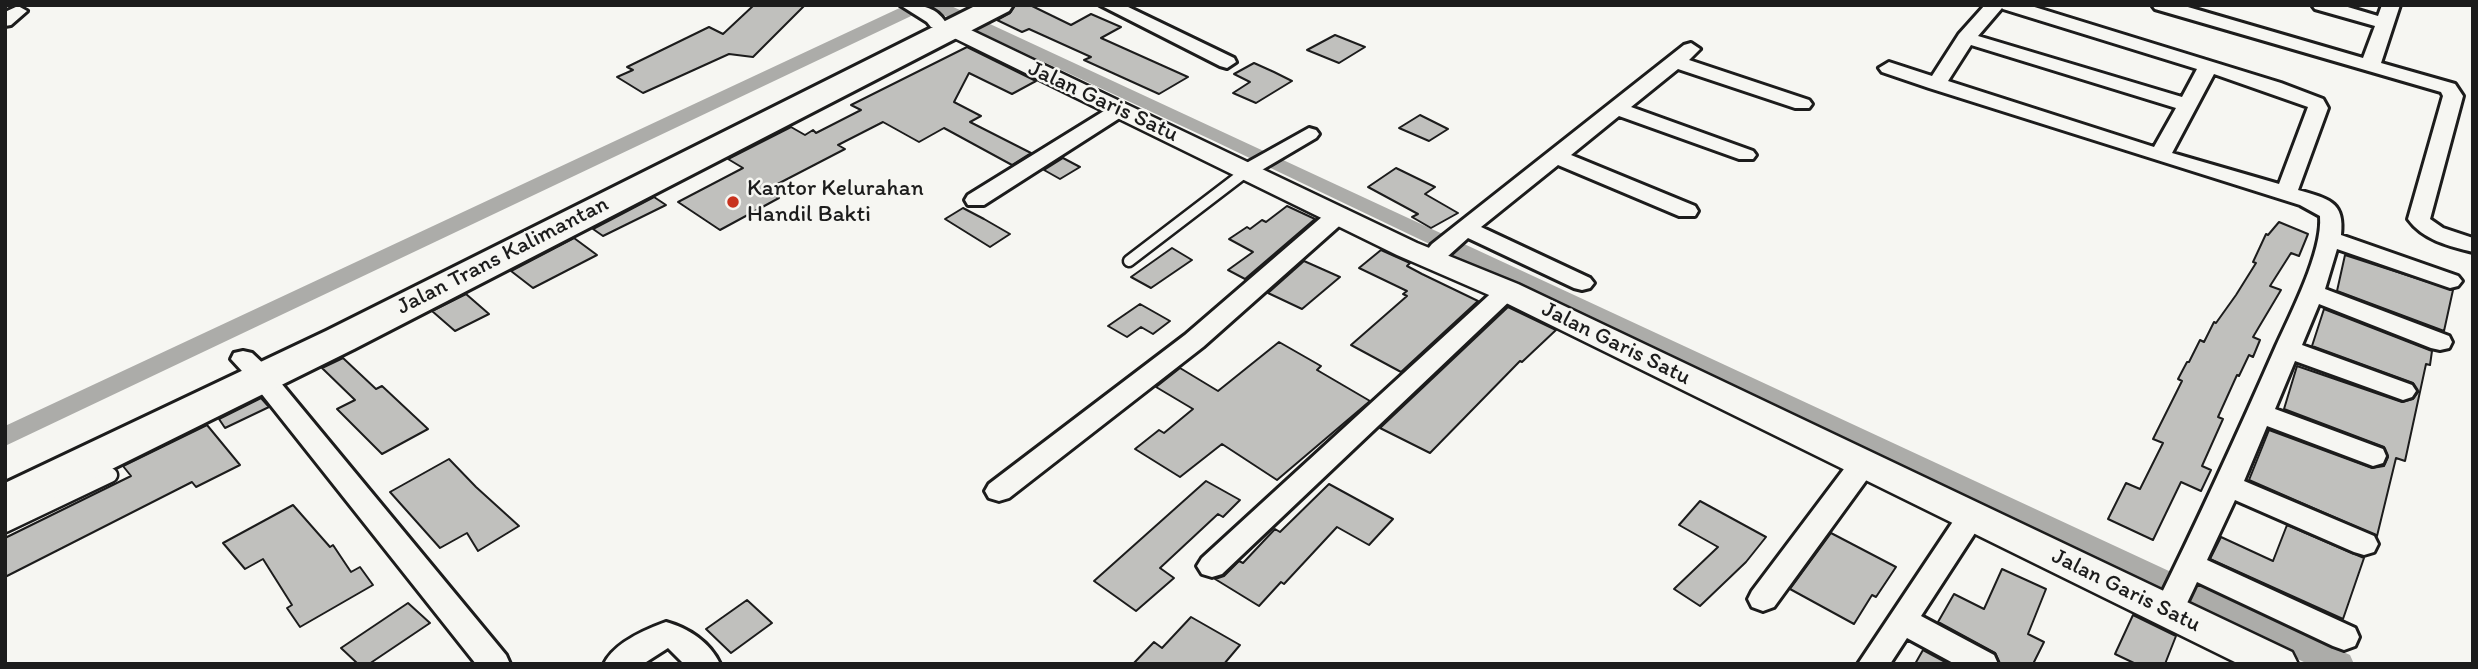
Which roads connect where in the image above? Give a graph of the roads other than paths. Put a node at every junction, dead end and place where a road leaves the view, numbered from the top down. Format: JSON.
{"nodes":[{"id":1,"x":1109,"y":5,"type":"edge"},
{"id":2,"x":1995,"y":5,"type":"edge"},
{"id":3,"x":2009,"y":5,"type":"edge"},
{"id":4,"x":2161,"y":5,"type":"edge"},
{"id":5,"x":2320,"y":5,"type":"edge"},
{"id":6,"x":2387,"y":14,"type":"edge"},
{"id":7,"x":953,"y":15,"type":"edge"},
{"id":8,"x":1966,"y":38,"type":"junction"},
{"id":9,"x":1227,"y":62,"type":"dead end"},
{"id":10,"x":2371,"y":66,"type":"junction"},
{"id":11,"x":2208,"y":67,"type":"junction"},
{"id":12,"x":1889,"y":68,"type":"dead end"},
{"id":13,"x":1936,"y":84,"type":"junction"},
{"id":14,"x":1802,"y":104,"type":"dead end"},
{"id":15,"x":2187,"y":105,"type":"junction"},
{"id":16,"x":1619,"y":109,"type":"junction"},
{"id":17,"x":1119,"y":110,"type":"junction"},
{"id":18,"x":1310,"y":134,"type":"dead end"},
{"id":19,"x":1746,"y":155,"type":"dead end"},
{"id":20,"x":2160,"y":156,"type":"junction"},
{"id":21,"x":1557,"y":157,"type":"junction"},
{"id":22,"x":1261,"y":162,"type":"junction"},
{"id":23,"x":2286,"y":194,"type":"junction"},
{"id":24,"x":976,"y":200,"type":"dead end"},
{"id":25,"x":1687,"y":211,"type":"dead end"},
{"id":26,"x":1338,"y":215,"type":"junction"},
{"id":27,"x":2329,"y":239,"type":"junction"},
{"id":28,"x":1448,"y":244,"type":"junction"},
{"id":29,"x":2473,"y":244,"type":"edge"},
{"id":30,"x":1129,"y":261,"type":"dead end"},
{"id":31,"x":2450,"y":281,"type":"dead end"},
{"id":32,"x":1582,"y":283,"type":"dead end"},
{"id":33,"x":1507,"y":291,"type":"junction"},
{"id":34,"x":2312,"y":293,"type":"junction"},
{"id":35,"x":2440,"y":342,"type":"dead end"},
{"id":36,"x":2287,"y":349,"type":"junction"},
{"id":37,"x":253,"y":368,"type":"junction"},
{"id":38,"x":2403,"y":391,"type":"dead end"},
{"id":39,"x":2259,"y":413,"type":"junction"},
{"id":40,"x":2373,"y":456,"type":"dead end"},
{"id":41,"x":1863,"y":464,"type":"junction"},
{"id":42,"x":5,"y":474,"type":"edge"},
{"id":43,"x":110,"y":474,"type":"dead end"},
{"id":44,"x":2228,"y":486,"type":"junction"},
{"id":45,"x":999,"y":491,"type":"dead end"},
{"id":46,"x":5,"y":502,"type":"edge"},
{"id":47,"x":1972,"y":516,"type":"junction"},
{"id":48,"x":5,"y":525,"type":"edge"},
{"id":49,"x":2364,"y":544,"type":"dead end"},
{"id":50,"x":1212,"y":566,"type":"dead end"},
{"id":51,"x":2179,"y":587,"type":"junction"},
{"id":52,"x":1763,"y":599,"type":"dead end"},
{"id":53,"x":1903,"y":621,"type":"junction"},
{"id":54,"x":2344,"y":637,"type":"dead end"},
{"id":55,"x":495,"y":664,"type":"edge"},
{"id":56,"x":619,"y":664,"type":"edge"},
{"id":57,"x":705,"y":664,"type":"edge"},
{"id":58,"x":1873,"y":664,"type":"edge"},
{"id":59,"x":1983,"y":664,"type":"edge"},
{"id":60,"x":2278,"y":664,"type":"edge"}],
"edges":[{"from":1,"to":9,"type":"street"},
{"from":2,"to":8,"type":"street"},
{"from":3,"to":11,"type":"street"},
{"from":4,"to":10,"type":"street"},
{"from":5,"to":6,"type":"street"},
{"from":6,"to":10,"type":"street"},
{"from":7,"to":17,"type":"street","name":"Jalan Garis Satu"},
{"from":7,"to":37,"type":"highway","name":"Jalan Trans Kalimantan"},
{"from":8,"to":13,"type":"street"},
{"from":8,"to":15,"type":"street"},
{"from":10,"to":29,"type":"street"},
{"from":11,"to":15,"type":"street"},
{"from":11,"to":23,"type":"street"},
{"from":12,"to":13,"type":"street"},
{"from":13,"to":20,"type":"street"},
{"from":14,"to":16,"type":"street"},
{"from":15,"to":20,"type":"street"},
{"from":16,"to":19,"type":"street"},
{"from":16,"to":21,"type":"street"},
{"from":17,"to":22,"type":"street","name":"Jalan Garis Satu"},
{"from":17,"to":24,"type":"street"},
{"from":18,"to":22,"type":"street"},
{"from":20,"to":23,"type":"street"},
{"from":21,"to":25,"type":"street"},
{"from":21,"to":28,"type":"street"},
{"from":22,"to":26,"type":"street","name":"Jalan Garis Satu"},
{"from":22,"to":30,"type":"lane"},
{"from":23,"to":27,"type":"street"},
{"from":26,"to":28,"type":"street","name":"Jalan Garis Satu"},
{"from":26,"to":45,"type":"street"},
{"from":27,"to":31,"type":"street"},
{"from":27,"to":34,"type":"street"},
{"from":28,"to":32,"type":"street"},
{"from":28,"to":33,"type":"street","name":"Jalan Garis Satu"},
{"from":33,"to":41,"type":"street","name":"Jalan Garis Satu"},
{"from":33,"to":50,"type":"street"},
{"from":34,"to":35,"type":"street"},
{"from":34,"to":36,"type":"street"},
{"from":36,"to":38,"type":"street"},
{"from":36,"to":39,"type":"street"},
{"from":37,"to":42,"type":"highway","name":"Jalan Trans Kalimantan"},
{"from":37,"to":46,"type":"highway","name":"Jalan Trans Kalimantan"},
{"from":37,"to":55,"type":"street"},
{"from":39,"to":40,"type":"street"},
{"from":39,"to":44,"type":"street"},
{"from":41,"to":47,"type":"street","name":"Jalan Garis Satu"},
{"from":41,"to":52,"type":"street"},
{"from":43,"to":48,"type":"lane"},
{"from":44,"to":49,"type":"street"},
{"from":44,"to":51,"type":"street"},
{"from":47,"to":51,"type":"street","name":"Jalan Garis Satu"},
{"from":47,"to":53,"type":"street"},
{"from":51,"to":54,"type":"street"},
{"from":51,"to":60,"type":"street","name":"Jalan Garis Satu"},
{"from":53,"to":58,"type":"street"},
{"from":53,"to":59,"type":"street"},
{"from":56,"to":57,"type":"street"}]}
